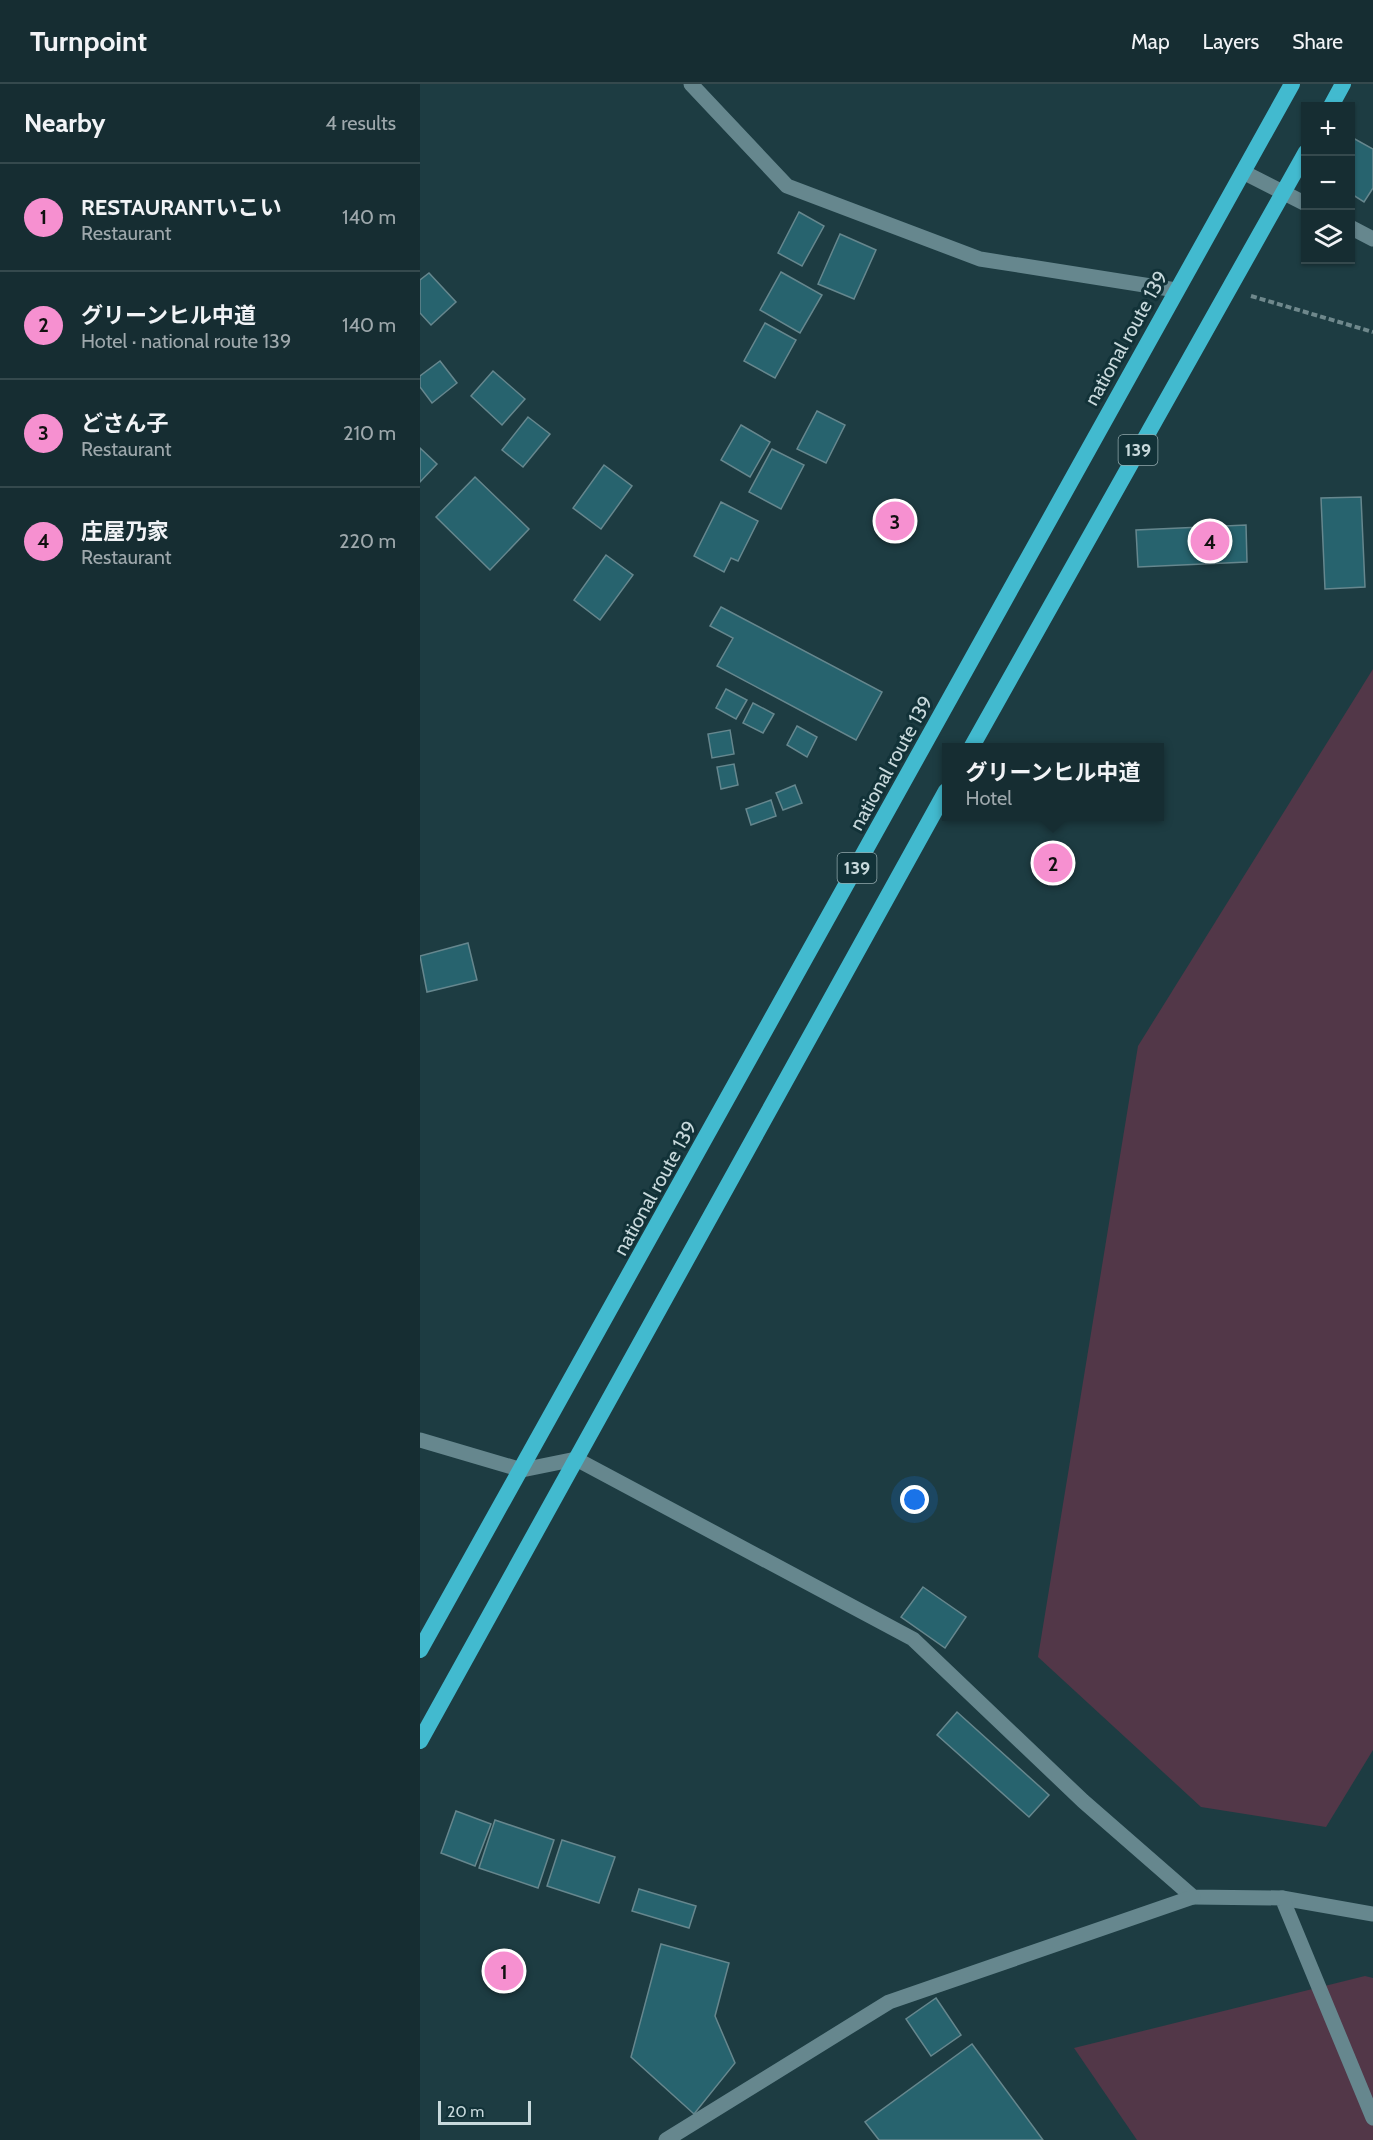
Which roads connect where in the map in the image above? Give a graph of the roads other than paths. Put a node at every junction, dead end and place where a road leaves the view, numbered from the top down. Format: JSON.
{"nodes":[{"id":1,"x":691,"y":84,"type":"edge"},
{"id":2,"x":1292,"y":84,"type":"edge"},
{"id":3,"x":1343,"y":84,"type":"edge"},
{"id":4,"x":1333,"y":102,"type":"edge"},
{"id":5,"x":1303,"y":156,"type":"edge"},
{"id":6,"x":1243,"y":172,"type":"junction"},
{"id":7,"x":1283,"y":193,"type":"junction"},
{"id":8,"x":1301,"y":202,"type":"edge"},
{"id":9,"x":1355,"y":230,"type":"edge"},
{"id":10,"x":1373,"y":239,"type":"edge"},
{"id":11,"x":1176,"y":290,"type":"junction"},
{"id":12,"x":973,"y":743,"type":"edge"},
{"id":13,"x":942,"y":798,"type":"edge"},
{"id":14,"x":420,"y":1440,"type":"edge"},
{"id":15,"x":576,"y":1459,"type":"junction"},
{"id":16,"x":522,"y":1470,"type":"junction"},
{"id":17,"x":420,"y":1650,"type":"edge"},
{"id":18,"x":420,"y":1741,"type":"edge"},
{"id":19,"x":1193,"y":1897,"type":"junction"},
{"id":20,"x":1282,"y":1898,"type":"junction"},
{"id":21,"x":1373,"y":1914,"type":"edge"},
{"id":22,"x":1373,"y":2118,"type":"edge"},
{"id":23,"x":666,"y":2140,"type":"edge"}],
"edges":[{"from":1,"to":11,"type":"street"},
{"from":2,"to":6,"type":"highway","name":"national route 139","number":"139"},
{"from":3,"to":4,"type":"highway"},
{"from":5,"to":7,"type":"highway","number":"139"},
{"from":6,"to":7,"type":"street"},
{"from":6,"to":11,"type":"highway","name":"national route 139","number":"139"},
{"from":7,"to":8,"type":"street"},
{"from":7,"to":12,"type":"highway","number":"139"},
{"from":9,"to":10,"type":"street"},
{"from":11,"to":16,"type":"highway","name":"national route 139","number":"139"},
{"from":13,"to":15,"type":"highway","number":"139"},
{"from":14,"to":16,"type":"street"},
{"from":15,"to":16,"type":"street"},
{"from":15,"to":18,"type":"highway","number":"139"},
{"from":15,"to":19,"type":"street"},
{"from":16,"to":17,"type":"highway","name":"national route 139","number":"139"},
{"from":19,"to":20,"type":"street"},
{"from":19,"to":23,"type":"street"},
{"from":20,"to":21,"type":"street"},
{"from":20,"to":22,"type":"street"}]}
